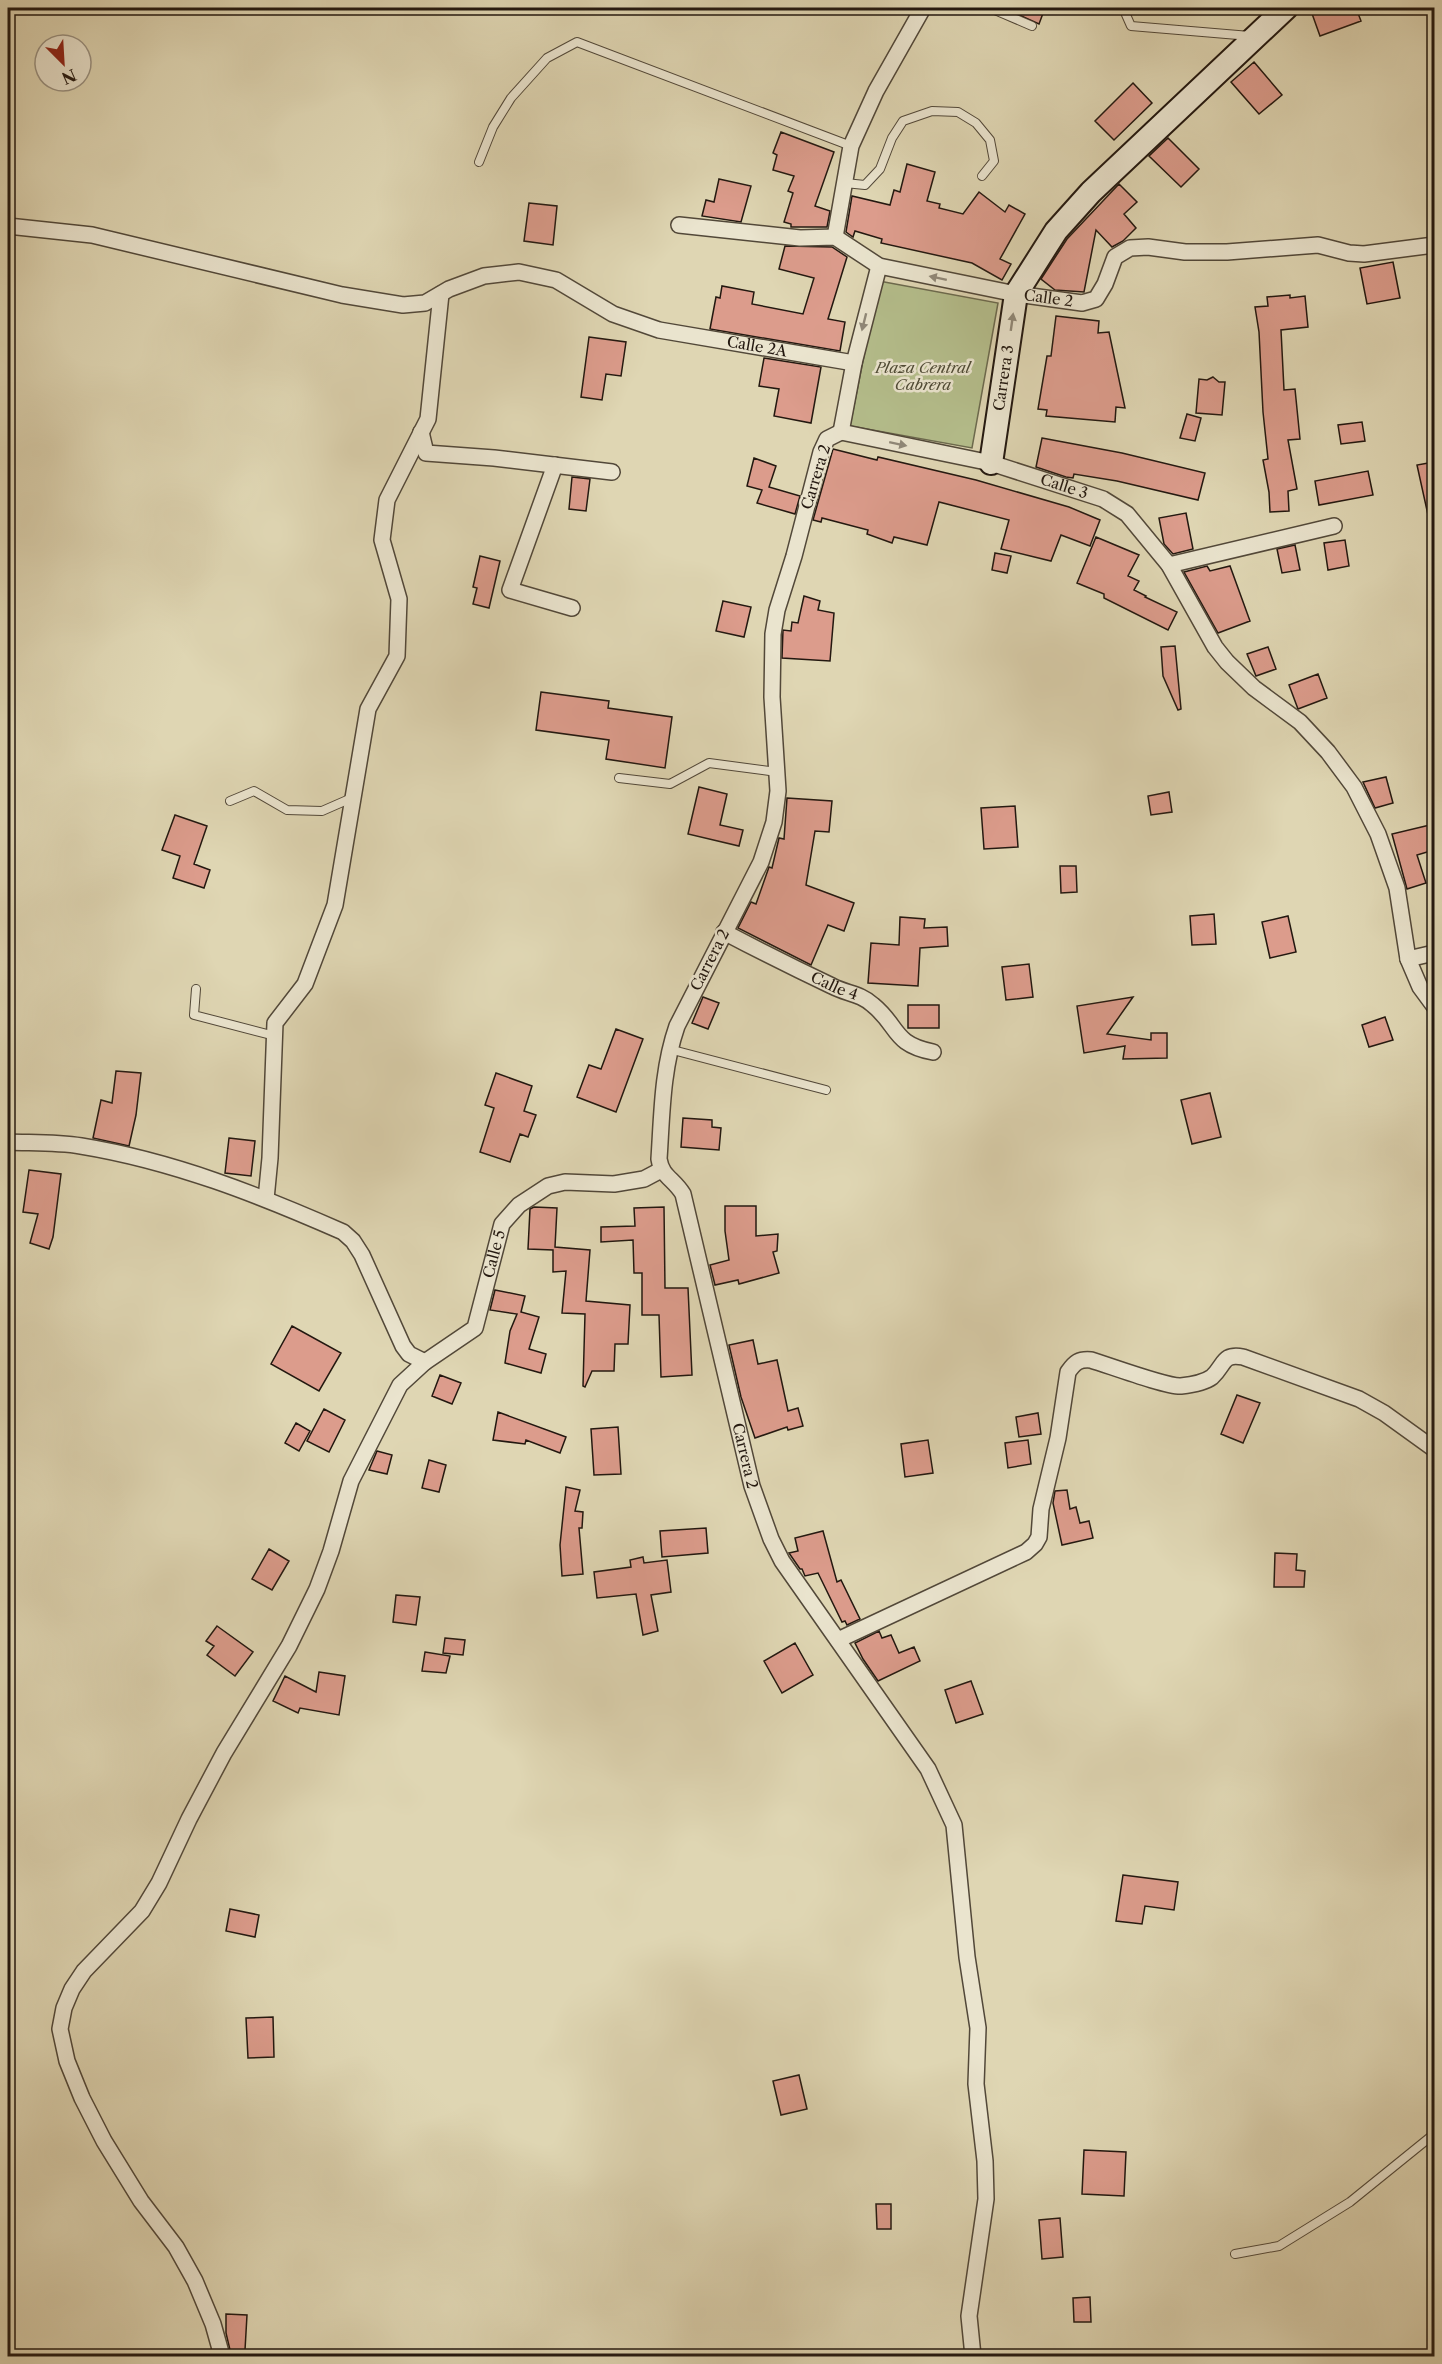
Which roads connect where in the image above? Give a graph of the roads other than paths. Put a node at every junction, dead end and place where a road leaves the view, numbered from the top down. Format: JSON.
{"nodes":[{"id":1,"x":923,"y":8,"type":"edge"},
{"id":2,"x":990,"y":8,"type":"edge"},
{"id":3,"x":1123,"y":8,"type":"edge"},
{"id":4,"x":1286,"y":8,"type":"edge"},
{"id":5,"x":1032,"y":26,"type":"dead end"},
{"id":6,"x":1255,"y":37,"type":"junction"},
{"id":7,"x":851,"y":146,"type":"junction"},
{"id":8,"x":479,"y":162,"type":"dead end"},
{"id":9,"x":982,"y":176,"type":"dead end"},
{"id":10,"x":845,"y":183,"type":"junction"},
{"id":11,"x":679,"y":225,"type":"dead end"},
{"id":12,"x":8,"y":226,"type":"edge"},
{"id":13,"x":835,"y":237,"type":"junction"},
{"id":14,"x":1434,"y":245,"type":"edge"},
{"id":15,"x":879,"y":266,"type":"junction"},
{"id":16,"x":441,"y":294,"type":"junction"},
{"id":17,"x":1016,"y":294,"type":"junction"},
{"id":18,"x":854,"y":363,"type":"junction"},
{"id":19,"x":421,"y":432,"type":"junction"},
{"id":20,"x":840,"y":432,"type":"junction"},
{"id":21,"x":991,"y":463,"type":"junction"},
{"id":22,"x":555,"y":465,"type":"junction"},
{"id":23,"x":612,"y":472,"type":"dead end"},
{"id":24,"x":1335,"y":526,"type":"dead end"},
{"id":25,"x":1169,"y":565,"type":"junction"},
{"id":26,"x":572,"y":608,"type":"dead end"},
{"id":27,"x":777,"y":772,"type":"junction"},
{"id":28,"x":619,"y":778,"type":"dead end"},
{"id":29,"x":354,"y":797,"type":"junction"},
{"id":30,"x":230,"y":801,"type":"dead end"},
{"id":31,"x":724,"y":932,"type":"junction"},
{"id":32,"x":1434,"y":953,"type":"edge"},
{"id":33,"x":1408,"y":959,"type":"junction"},
{"id":34,"x":196,"y":988,"type":"dead end"},
{"id":35,"x":1434,"y":1006,"type":"edge"},
{"id":36,"x":275,"y":1036,"type":"junction"},
{"id":37,"x":669,"y":1049,"type":"junction"},
{"id":38,"x":933,"y":1052,"type":"dead end"},
{"id":39,"x":826,"y":1090,"type":"dead end"},
{"id":40,"x":8,"y":1142,"type":"edge"},
{"id":41,"x":661,"y":1170,"type":"junction"},
{"id":42,"x":266,"y":1198,"type":"junction"},
{"id":43,"x":425,"y":1362,"type":"junction"},
{"id":44,"x":1434,"y":1449,"type":"edge"},
{"id":45,"x":838,"y":1640,"type":"junction"},
{"id":46,"x":1434,"y":2134,"type":"edge"},
{"id":47,"x":1235,"y":2254,"type":"dead end"},
{"id":48,"x":222,"y":2356,"type":"edge"},
{"id":49,"x":973,"y":2356,"type":"edge"}],
"edges":[{"from":1,"to":7,"type":"street"},
{"from":2,"to":5,"type":"lane"},
{"from":3,"to":6,"type":"lane"},
{"from":4,"to":6,"type":"street"},
{"from":6,"to":17,"type":"street"},
{"from":7,"to":8,"type":"lane"},
{"from":7,"to":10,"type":"street"},
{"from":9,"to":10,"type":"lane"},
{"from":10,"to":13,"type":"street"},
{"from":11,"to":13,"type":"street"},
{"from":12,"to":16,"type":"street","name":"Calle 2A"},
{"from":13,"to":15,"type":"street","name":"Calle 2"},
{"from":14,"to":17,"type":"street","name":"Calle 2"},
{"from":17,"to":15,"type":"street","name":"Calle 2","one_way":true},
{"from":15,"to":18,"type":"street","name":"Carrera 2","one_way":true},
{"from":16,"to":18,"type":"street","name":"Calle 2A"},
{"from":16,"to":19,"type":"street"},
{"from":21,"to":17,"type":"street","name":"Carrera 3","one_way":true},
{"from":18,"to":20,"type":"street","name":"Carrera 2"},
{"from":19,"to":22,"type":"street"},
{"from":19,"to":29,"type":"street"},
{"from":20,"to":21,"type":"street","name":"Calle 3","one_way":true},
{"from":20,"to":27,"type":"street","name":"Carrera 2"},
{"from":21,"to":25,"type":"street","name":"Calle 3"},
{"from":22,"to":23,"type":"street"},
{"from":22,"to":26,"type":"street"},
{"from":24,"to":25,"type":"street"},
{"from":25,"to":33,"type":"street","name":"Calle 3"},
{"from":27,"to":28,"type":"lane"},
{"from":27,"to":31,"type":"street","name":"Carrera 2"},
{"from":29,"to":30,"type":"lane"},
{"from":29,"to":36,"type":"street"},
{"from":31,"to":37,"type":"street","name":"Carrera 2"},
{"from":31,"to":38,"type":"street","name":"Calle 4"},
{"from":32,"to":33,"type":"street"},
{"from":33,"to":35,"type":"street","name":"Calle 3"},
{"from":34,"to":36,"type":"lane"},
{"from":36,"to":42,"type":"street"},
{"from":37,"to":39,"type":"lane"},
{"from":37,"to":41,"type":"street","name":"Carrera 2"},
{"from":40,"to":42,"type":"street"},
{"from":41,"to":43,"type":"street","name":"Calle 5"},
{"from":41,"to":45,"type":"street","name":"Carrera 2"},
{"from":42,"to":43,"type":"street"},
{"from":43,"to":48,"type":"street","name":"Calle 5"},
{"from":44,"to":45,"type":"street"},
{"from":45,"to":49,"type":"street","name":"Carrera 2"},
{"from":46,"to":47,"type":"lane"}]}
